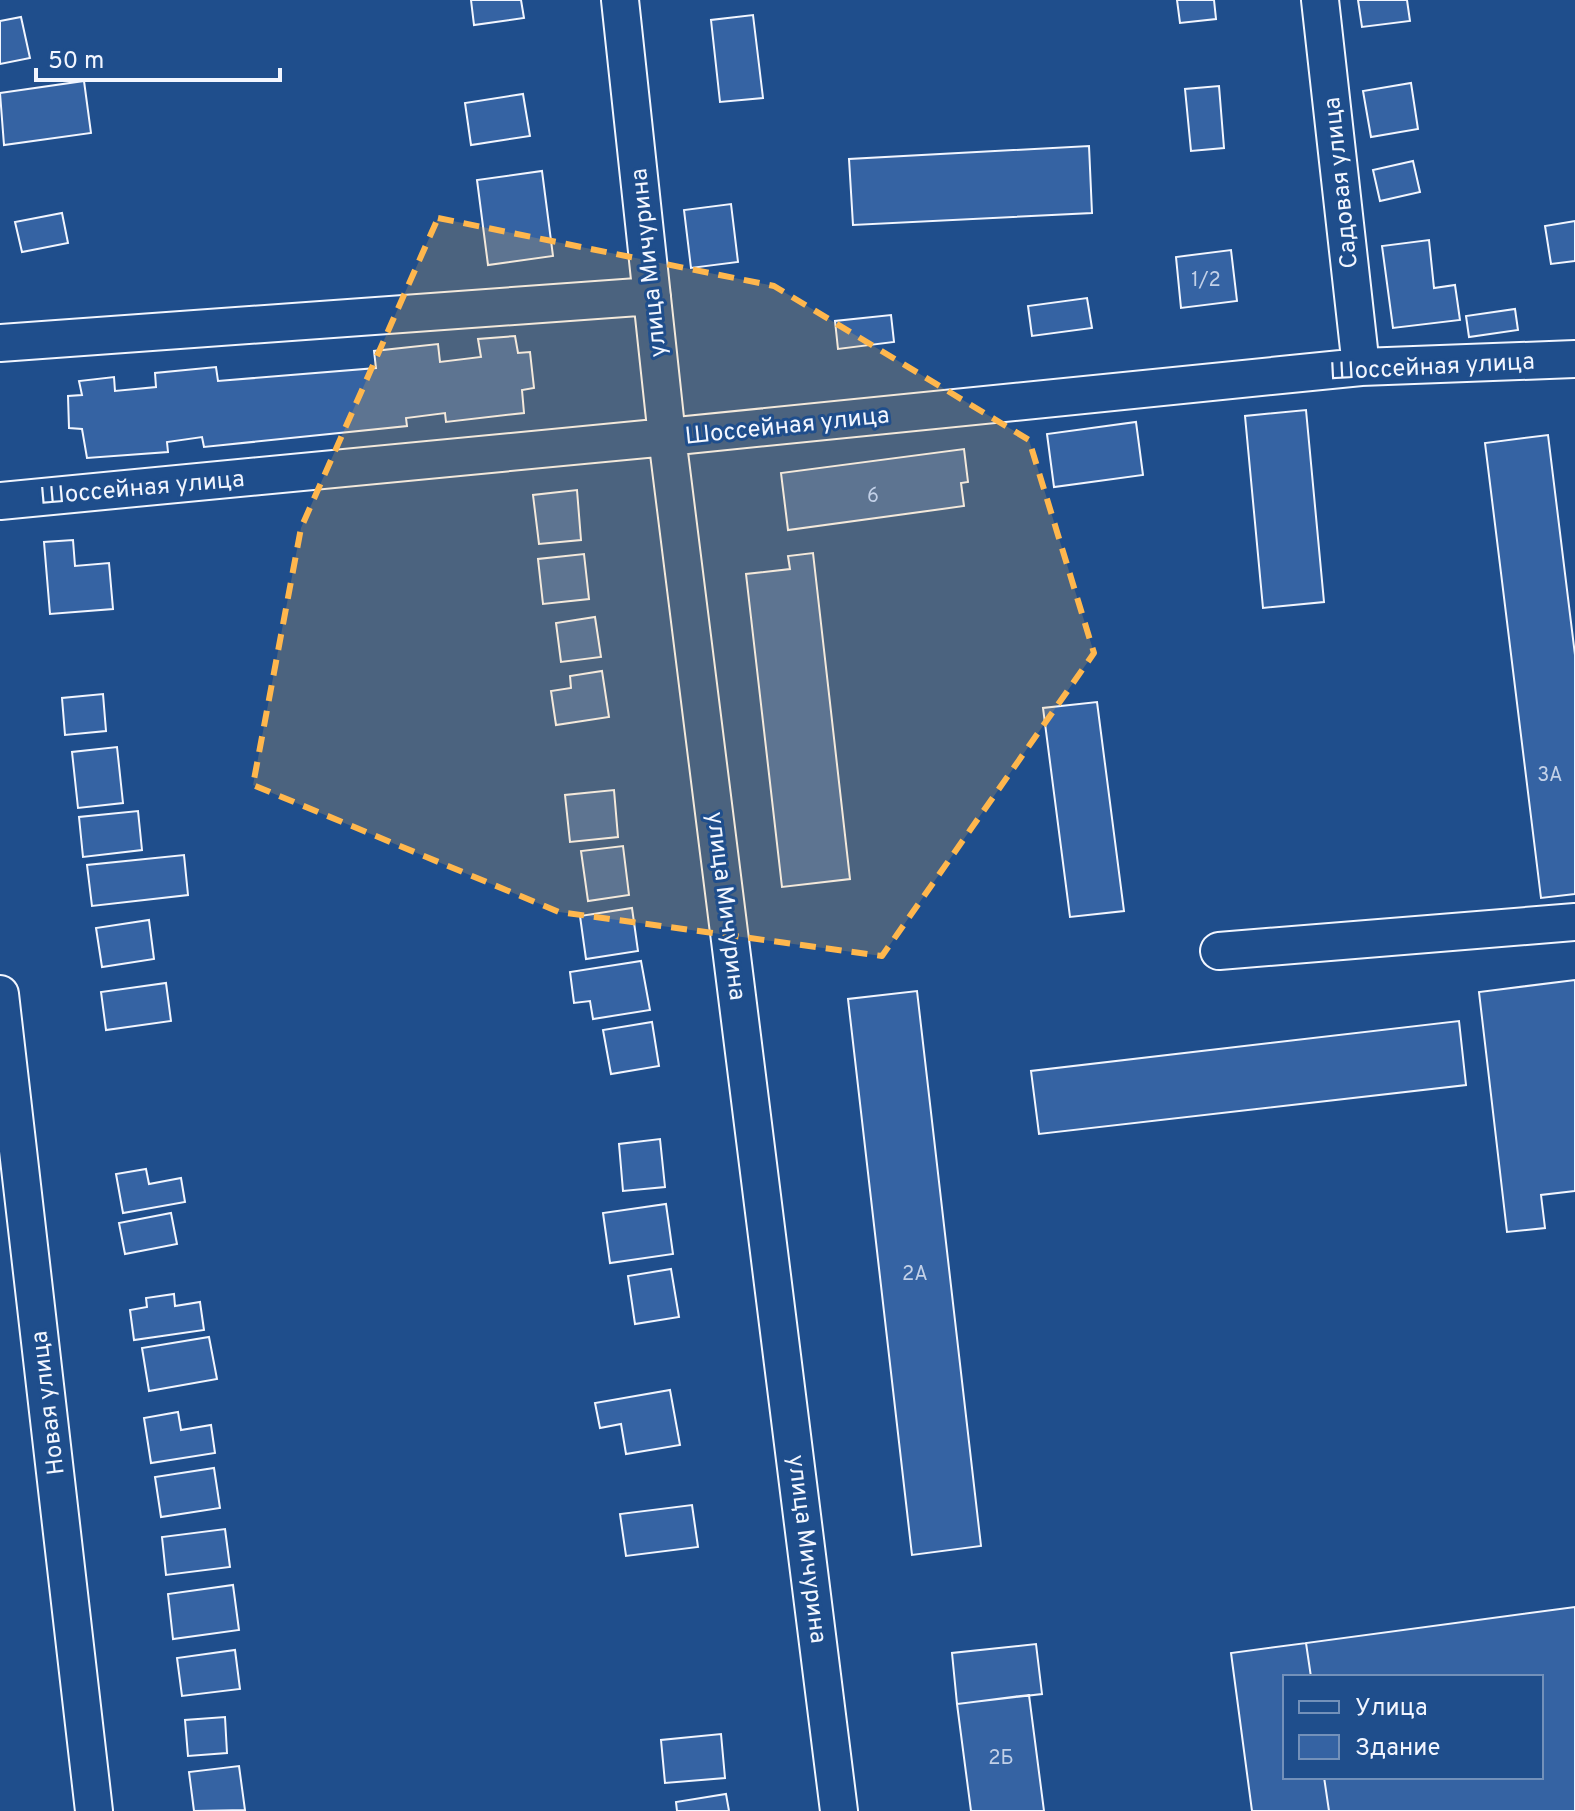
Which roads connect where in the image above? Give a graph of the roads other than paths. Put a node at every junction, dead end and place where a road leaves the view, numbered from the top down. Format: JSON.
{"nodes":[{"id":1,"x":620,"y":0,"type":"edge"},
{"id":2,"x":1320,"y":0,"type":"edge"},
{"id":3,"x":652,"y":296,"type":"junction"},
{"id":4,"x":0,"y":343,"type":"edge"},
{"id":5,"x":1575,"y":359,"type":"edge"},
{"id":6,"x":1361,"y":367,"type":"junction"},
{"id":7,"x":667,"y":437,"type":"junction"},
{"id":8,"x":0,"y":501,"type":"edge"},
{"id":9,"x":1575,"y":922,"type":"edge"},
{"id":10,"x":1219,"y":951,"type":"dead end"},
{"id":11,"x":0,"y":994,"type":"edge"},
{"id":12,"x":94,"y":1811,"type":"edge"},
{"id":13,"x":839,"y":1811,"type":"edge"}],
"edges":[{"from":1,"to":3,"type":"street","name":"улица Мичурина"},
{"from":2,"to":6,"type":"street","name":"Садовая улица"},
{"from":3,"to":4,"type":"street"},
{"from":3,"to":7,"type":"street","name":"улица Мичурина"},
{"from":5,"to":6,"type":"street","name":"Шоссейная улица"},
{"from":6,"to":7,"type":"street","name":"Шоссейная улица"},
{"from":7,"to":8,"type":"street","name":"Шоссейная улица"},
{"from":7,"to":13,"type":"street","name":"улица Мичурина"},
{"from":9,"to":10,"type":"street"},
{"from":11,"to":12,"type":"street","name":"Новая улица"}]}
